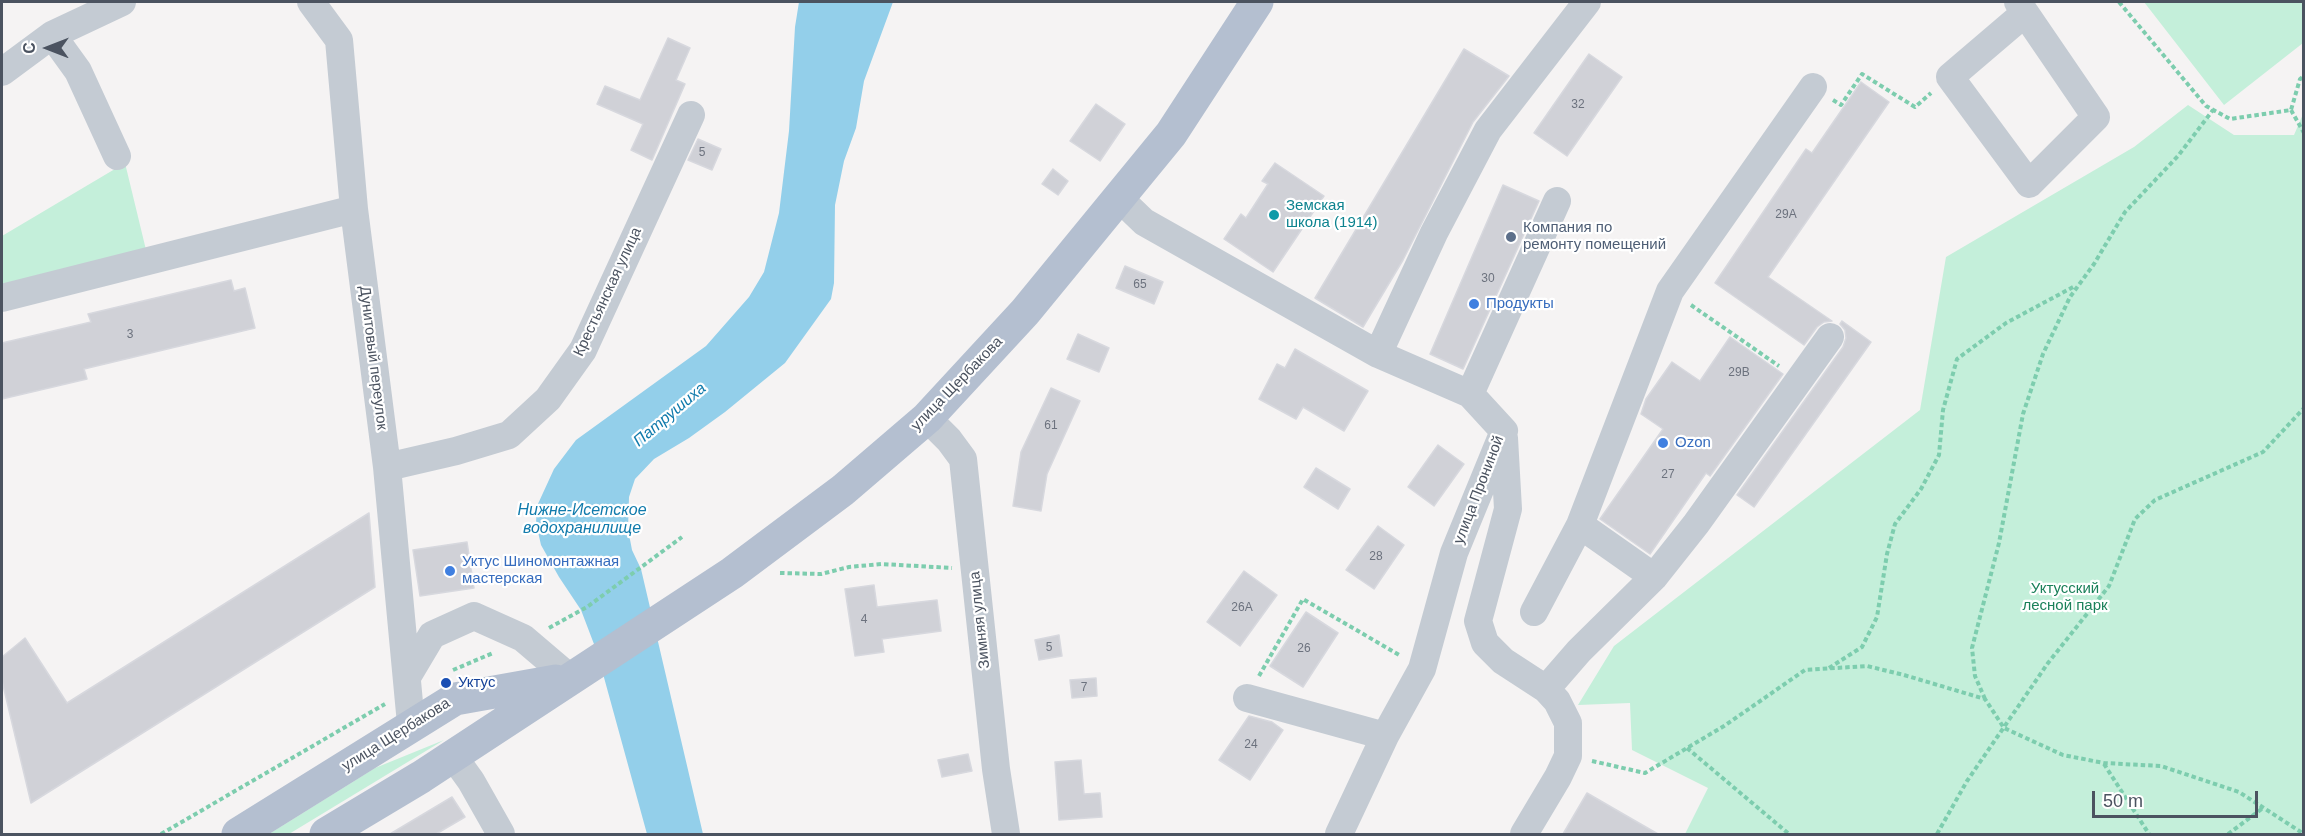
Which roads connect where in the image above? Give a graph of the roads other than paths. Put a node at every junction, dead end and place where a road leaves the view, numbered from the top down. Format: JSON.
{"nodes":[{"id":1,"x":122,"y":2,"type":"edge"},
{"id":2,"x":311,"y":2,"type":"edge"},
{"id":3,"x":1587,"y":2,"type":"edge"},
{"id":4,"x":1254,"y":3,"type":"edge"},
{"id":5,"x":2021,"y":7,"type":"edge"},
{"id":6,"x":52,"y":34,"type":"junction"},
{"id":7,"x":2,"y":72,"type":"edge"},
{"id":8,"x":1813,"y":87,"type":"road end"},
{"id":9,"x":691,"y":115,"type":"dead end"},
{"id":10,"x":117,"y":156,"type":"dead end"},
{"id":11,"x":1119,"y":198,"type":"junction"},
{"id":12,"x":1557,"y":201,"type":"dead end"},
{"id":13,"x":354,"y":209,"type":"junction"},
{"id":14,"x":2,"y":298,"type":"edge"},
{"id":15,"x":1830,"y":337,"type":"dead end"},
{"id":16,"x":1378,"y":354,"type":"junction"},
{"id":17,"x":1470,"y":394,"type":"junction"},
{"id":18,"x":927,"y":418,"type":"junction"},
{"id":19,"x":1504,"y":431,"type":"junction"},
{"id":20,"x":387,"y":467,"type":"junction"},
{"id":21,"x":1580,"y":525,"type":"junction"},
{"id":22,"x":1654,"y":577,"type":"junction"},
{"id":23,"x":1534,"y":612,"type":"dead end"},
{"id":24,"x":580,"y":673,"type":"junction"},
{"id":25,"x":407,"y":677,"type":"junction"},
{"id":26,"x":1546,"y":689,"type":"junction"},
{"id":27,"x":1247,"y":698,"type":"road end"},
{"id":28,"x":411,"y":724,"type":"junction"},
{"id":29,"x":1385,"y":736,"type":"junction"},
{"id":30,"x":453,"y":756,"type":"junction"},
{"id":31,"x":238,"y":834,"type":"edge"},
{"id":32,"x":327,"y":834,"type":"edge"},
{"id":33,"x":501,"y":834,"type":"edge"},
{"id":34,"x":1006,"y":834,"type":"edge"},
{"id":35,"x":1339,"y":834,"type":"edge"},
{"id":36,"x":1524,"y":834,"type":"edge"}],
"edges":[{"from":1,"to":6,"type":"street"},
{"from":2,"to":13,"type":"street","name":"Дунитовый переулок"},
{"from":3,"to":16,"type":"street"},
{"from":4,"to":11,"type":"main road","name":"улица Щербакова"},
{"from":5,"to":5,"type":"street"},
{"from":6,"to":7,"type":"street"},
{"from":6,"to":10,"type":"street"},
{"from":8,"to":21,"type":"street"},
{"from":9,"to":20,"type":"street","name":"Крестьянская улица"},
{"from":11,"to":16,"type":"street","name":"улица Прониной"},
{"from":11,"to":18,"type":"main road","name":"улица Щербакова"},
{"from":12,"to":17,"type":"street"},
{"from":13,"to":14,"type":"street"},
{"from":13,"to":20,"type":"street","name":"Дунитовый переулок"},
{"from":15,"to":22,"type":"street"},
{"from":16,"to":17,"type":"street","name":"улица Прониной"},
{"from":17,"to":19,"type":"street","name":"улица Прониной"},
{"from":18,"to":24,"type":"main road","name":"улица Щербакова"},
{"from":18,"to":34,"type":"street","name":"Зимняя улица"},
{"from":19,"to":26,"type":"street"},
{"from":19,"to":29,"type":"street","name":"улица Прониной"},
{"from":20,"to":25,"type":"street","name":"Дунитовый переулок"},
{"from":21,"to":22,"type":"street"},
{"from":21,"to":23,"type":"street"},
{"from":22,"to":26,"type":"street"},
{"from":24,"to":25,"type":"street"},
{"from":24,"to":28,"type":"main road","name":"улица Щербакова"},
{"from":24,"to":30,"type":"main road","name":"улица Щербакова"},
{"from":25,"to":28,"type":"street","name":"Дунитовый переулок"},
{"from":26,"to":36,"type":"street"},
{"from":27,"to":29,"type":"street"},
{"from":28,"to":31,"type":"main road","name":"улица Щербакова"},
{"from":29,"to":35,"type":"street","name":"улица Прониной"},
{"from":30,"to":32,"type":"main road","name":"улица Щербакова"},
{"from":30,"to":33,"type":"street"}]}
